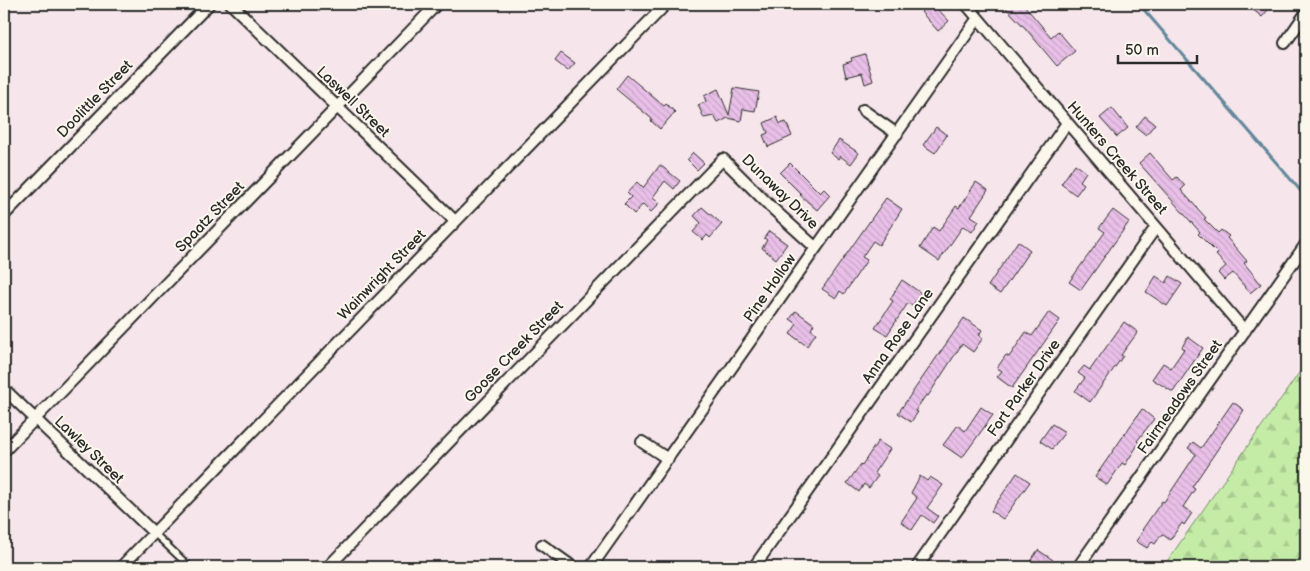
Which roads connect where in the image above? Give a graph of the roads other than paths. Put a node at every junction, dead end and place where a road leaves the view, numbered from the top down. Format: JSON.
{"nodes":[{"id":1,"x":209,"y":4,"type":"edge"},
{"id":2,"x":231,"y":4,"type":"edge"},
{"id":3,"x":437,"y":4,"type":"edge"},
{"id":4,"x":666,"y":4,"type":"edge"},
{"id":5,"x":966,"y":4,"type":"edge"},
{"id":6,"x":1306,"y":12,"type":"edge"},
{"id":7,"x":978,"y":18,"type":"junction"},
{"id":8,"x":1285,"y":43,"type":"dead end"},
{"id":9,"x":338,"y":108,"type":"junction"},
{"id":10,"x":863,"y":110,"type":"dead end"},
{"id":11,"x":1067,"y":123,"type":"junction"},
{"id":12,"x":897,"y":134,"type":"junction"},
{"id":13,"x":723,"y":158,"type":"joint"},
{"id":14,"x":4,"y":215,"type":"edge"},
{"id":15,"x":456,"y":221,"type":"junction"},
{"id":16,"x":1156,"y":227,"type":"junction"},
{"id":17,"x":1306,"y":244,"type":"edge"},
{"id":18,"x":816,"y":248,"type":"junction"},
{"id":19,"x":1244,"y":331,"type":"junction"},
{"id":20,"x":4,"y":389,"type":"edge"},
{"id":21,"x":35,"y":418,"type":"junction"},
{"id":22,"x":642,"y":442,"type":"dead end"},
{"id":23,"x":4,"y":450,"type":"edge"},
{"id":24,"x":668,"y":459,"type":"junction"},
{"id":25,"x":154,"y":533,"type":"junction"},
{"id":26,"x":542,"y":546,"type":"dead end"},
{"id":27,"x":121,"y":567,"type":"edge"},
{"id":28,"x":190,"y":567,"type":"edge"},
{"id":29,"x":327,"y":567,"type":"edge"},
{"id":30,"x":573,"y":567,"type":"edge"},
{"id":31,"x":591,"y":567,"type":"edge"},
{"id":32,"x":754,"y":567,"type":"edge"},
{"id":33,"x":917,"y":567,"type":"edge"},
{"id":34,"x":1078,"y":567,"type":"edge"}],
"edges":[{"from":1,"to":14,"type":"street","name":"Doolittle Street"},
{"from":2,"to":9,"type":"street","name":"Laswell Street"},
{"from":3,"to":9,"type":"street","name":"Spaatz Street"},
{"from":4,"to":15,"type":"street","name":"Wainwright Street"},
{"from":5,"to":7,"type":"street","name":"Hunters Creek Street"},
{"from":6,"to":8,"type":"street"},
{"from":7,"to":11,"type":"street","name":"Hunters Creek Street"},
{"from":7,"to":12,"type":"street","name":"Pine Hollow"},
{"from":9,"to":15,"type":"street","name":"Laswell Street"},
{"from":9,"to":21,"type":"street","name":"Spaatz Street"},
{"from":10,"to":12,"type":"street"},
{"from":11,"to":16,"type":"street","name":"Hunters Creek Street"},
{"from":11,"to":32,"type":"street","name":"Anna Rose Lane"},
{"from":12,"to":18,"type":"street","name":"Pine Hollow"},
{"from":13,"to":18,"type":"street","name":"Dunaway Drive"},
{"from":13,"to":29,"type":"street","name":"Goose Creek Street"},
{"from":15,"to":25,"type":"street","name":"Wainwright Street"},
{"from":16,"to":19,"type":"street","name":"Hunters Creek Street"},
{"from":16,"to":33,"type":"street","name":"Fort Parker Drive"},
{"from":17,"to":19,"type":"street","name":"Fairmeadows Street"},
{"from":18,"to":24,"type":"street","name":"Pine Hollow"},
{"from":19,"to":34,"type":"street","name":"Fairmeadows Street"},
{"from":20,"to":21,"type":"street","name":"Lawley Street"},
{"from":21,"to":23,"type":"street","name":"Spaatz Street"},
{"from":21,"to":25,"type":"street","name":"Lawley Street"},
{"from":22,"to":24,"type":"street"},
{"from":24,"to":31,"type":"street","name":"Pine Hollow"},
{"from":25,"to":27,"type":"street","name":"Wainwright Street"},
{"from":25,"to":28,"type":"lane"},
{"from":26,"to":30,"type":"street"}]}
